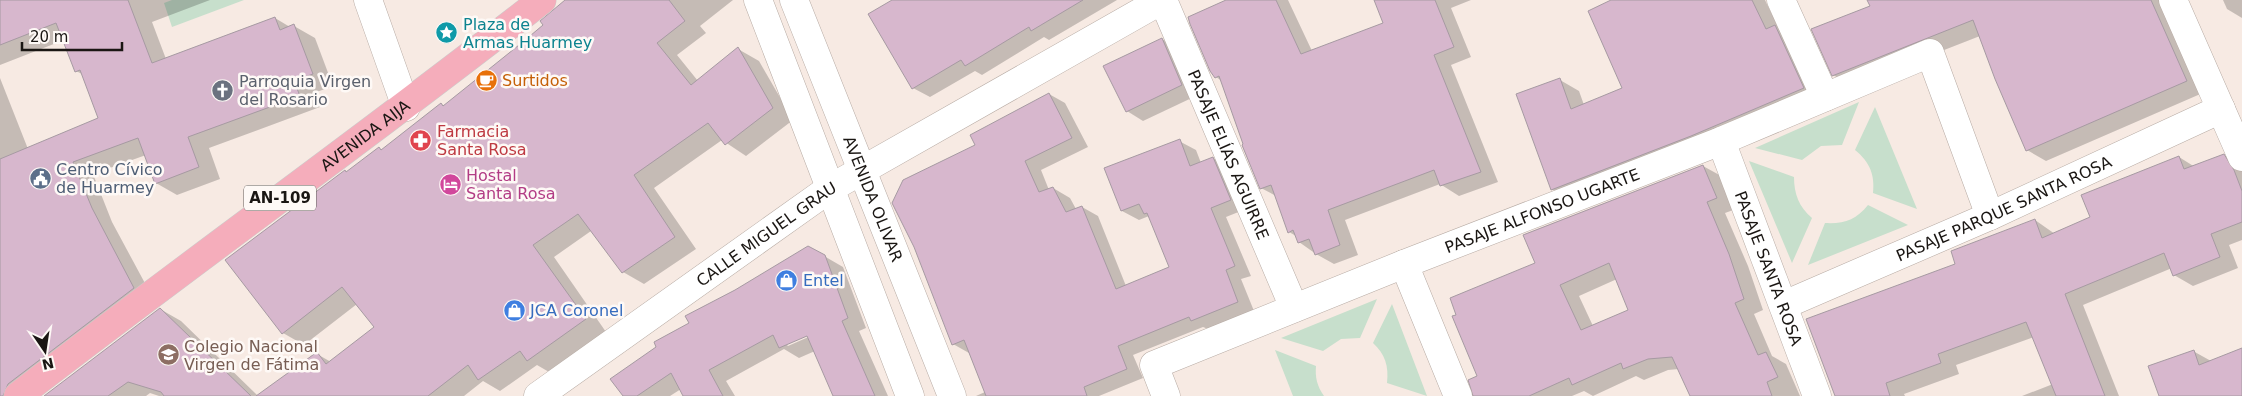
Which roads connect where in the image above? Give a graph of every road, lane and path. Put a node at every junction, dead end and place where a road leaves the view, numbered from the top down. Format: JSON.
{"nodes":[{"id":1,"x":368,"y":0,"type":"edge"},
{"id":2,"x":542,"y":0,"type":"edge"},
{"id":3,"x":758,"y":0,"type":"edge"},
{"id":4,"x":794,"y":0,"type":"edge"},
{"id":5,"x":1162,"y":0,"type":"edge"},
{"id":6,"x":1781,"y":0,"type":"edge"},
{"id":7,"x":2173,"y":0,"type":"edge"},
{"id":8,"x":1825,"y":97,"type":"junction"},
{"id":9,"x":406,"y":107,"type":"junction"},
{"id":10,"x":2221,"y":109,"type":"junction"},
{"id":11,"x":1721,"y":141,"type":"junction"},
{"id":12,"x":2242,"y":157,"type":"edge"},
{"id":13,"x":861,"y":170,"type":"junction"},
{"id":14,"x":829,"y":189,"type":"junction"},
{"id":15,"x":1990,"y":216,"type":"junction"},
{"id":16,"x":1404,"y":264,"type":"junction"},
{"id":17,"x":1784,"y":305,"type":"junction"},
{"id":18,"x":1294,"y":308,"type":"junction"},
{"id":19,"x":18,"y":396,"type":"edge"},
{"id":20,"x":538,"y":396,"type":"edge"},
{"id":21,"x":910,"y":396,"type":"edge"},
{"id":22,"x":952,"y":396,"type":"edge"},
{"id":23,"x":1166,"y":396,"type":"edge"},
{"id":24,"x":1458,"y":396,"type":"edge"},
{"id":25,"x":1817,"y":396,"type":"edge"}],
"edges":[{"from":1,"to":9,"type":"street"},
{"from":2,"to":9,"type":"main road","name":"AVENIDA AIJA","number":"AN-109"},
{"from":3,"to":14,"type":"street"},
{"from":4,"to":13,"type":"street","name":"AVENIDA OLIVAR"},
{"from":5,"to":13,"type":"street","name":"CALLE MIGUEL GRAU"},
{"from":5,"to":18,"type":"street","name":"PASAJE ELÍAS AGUIRRE"},
{"from":6,"to":8,"type":"street"},
{"from":7,"to":10,"type":"street"},
{"from":8,"to":11,"type":"street","name":"PASAJE ALFONSO UGARTE"},
{"from":8,"to":15,"type":"street","name":"PASAJE ALFONSO UGARTE"},
{"from":9,"to":19,"type":"main road","name":"AVENIDA AIJA","number":"AN-109"},
{"from":10,"to":12,"type":"street"},
{"from":10,"to":15,"type":"street","name":"PASAJE PARQUE SANTA ROSA"},
{"from":11,"to":16,"type":"street","name":"PASAJE ALFONSO UGARTE"},
{"from":11,"to":17,"type":"street","name":"PASAJE SANTA ROSA"},
{"from":13,"to":14,"type":"street","name":"CALLE MIGUEL GRAU"},
{"from":13,"to":22,"type":"street","name":"AVENIDA OLIVAR"},
{"from":14,"to":20,"type":"street","name":"CALLE MIGUEL GRAU"},
{"from":14,"to":21,"type":"street"},
{"from":15,"to":17,"type":"street","name":"PASAJE PARQUE SANTA ROSA"},
{"from":16,"to":18,"type":"street","name":"PASAJE ALFONSO UGARTE"},
{"from":16,"to":24,"type":"street"},
{"from":17,"to":25,"type":"street","name":"PASAJE SANTA ROSA"},
{"from":18,"to":23,"type":"street","name":"PASAJE ALFONSO UGARTE"}]}
